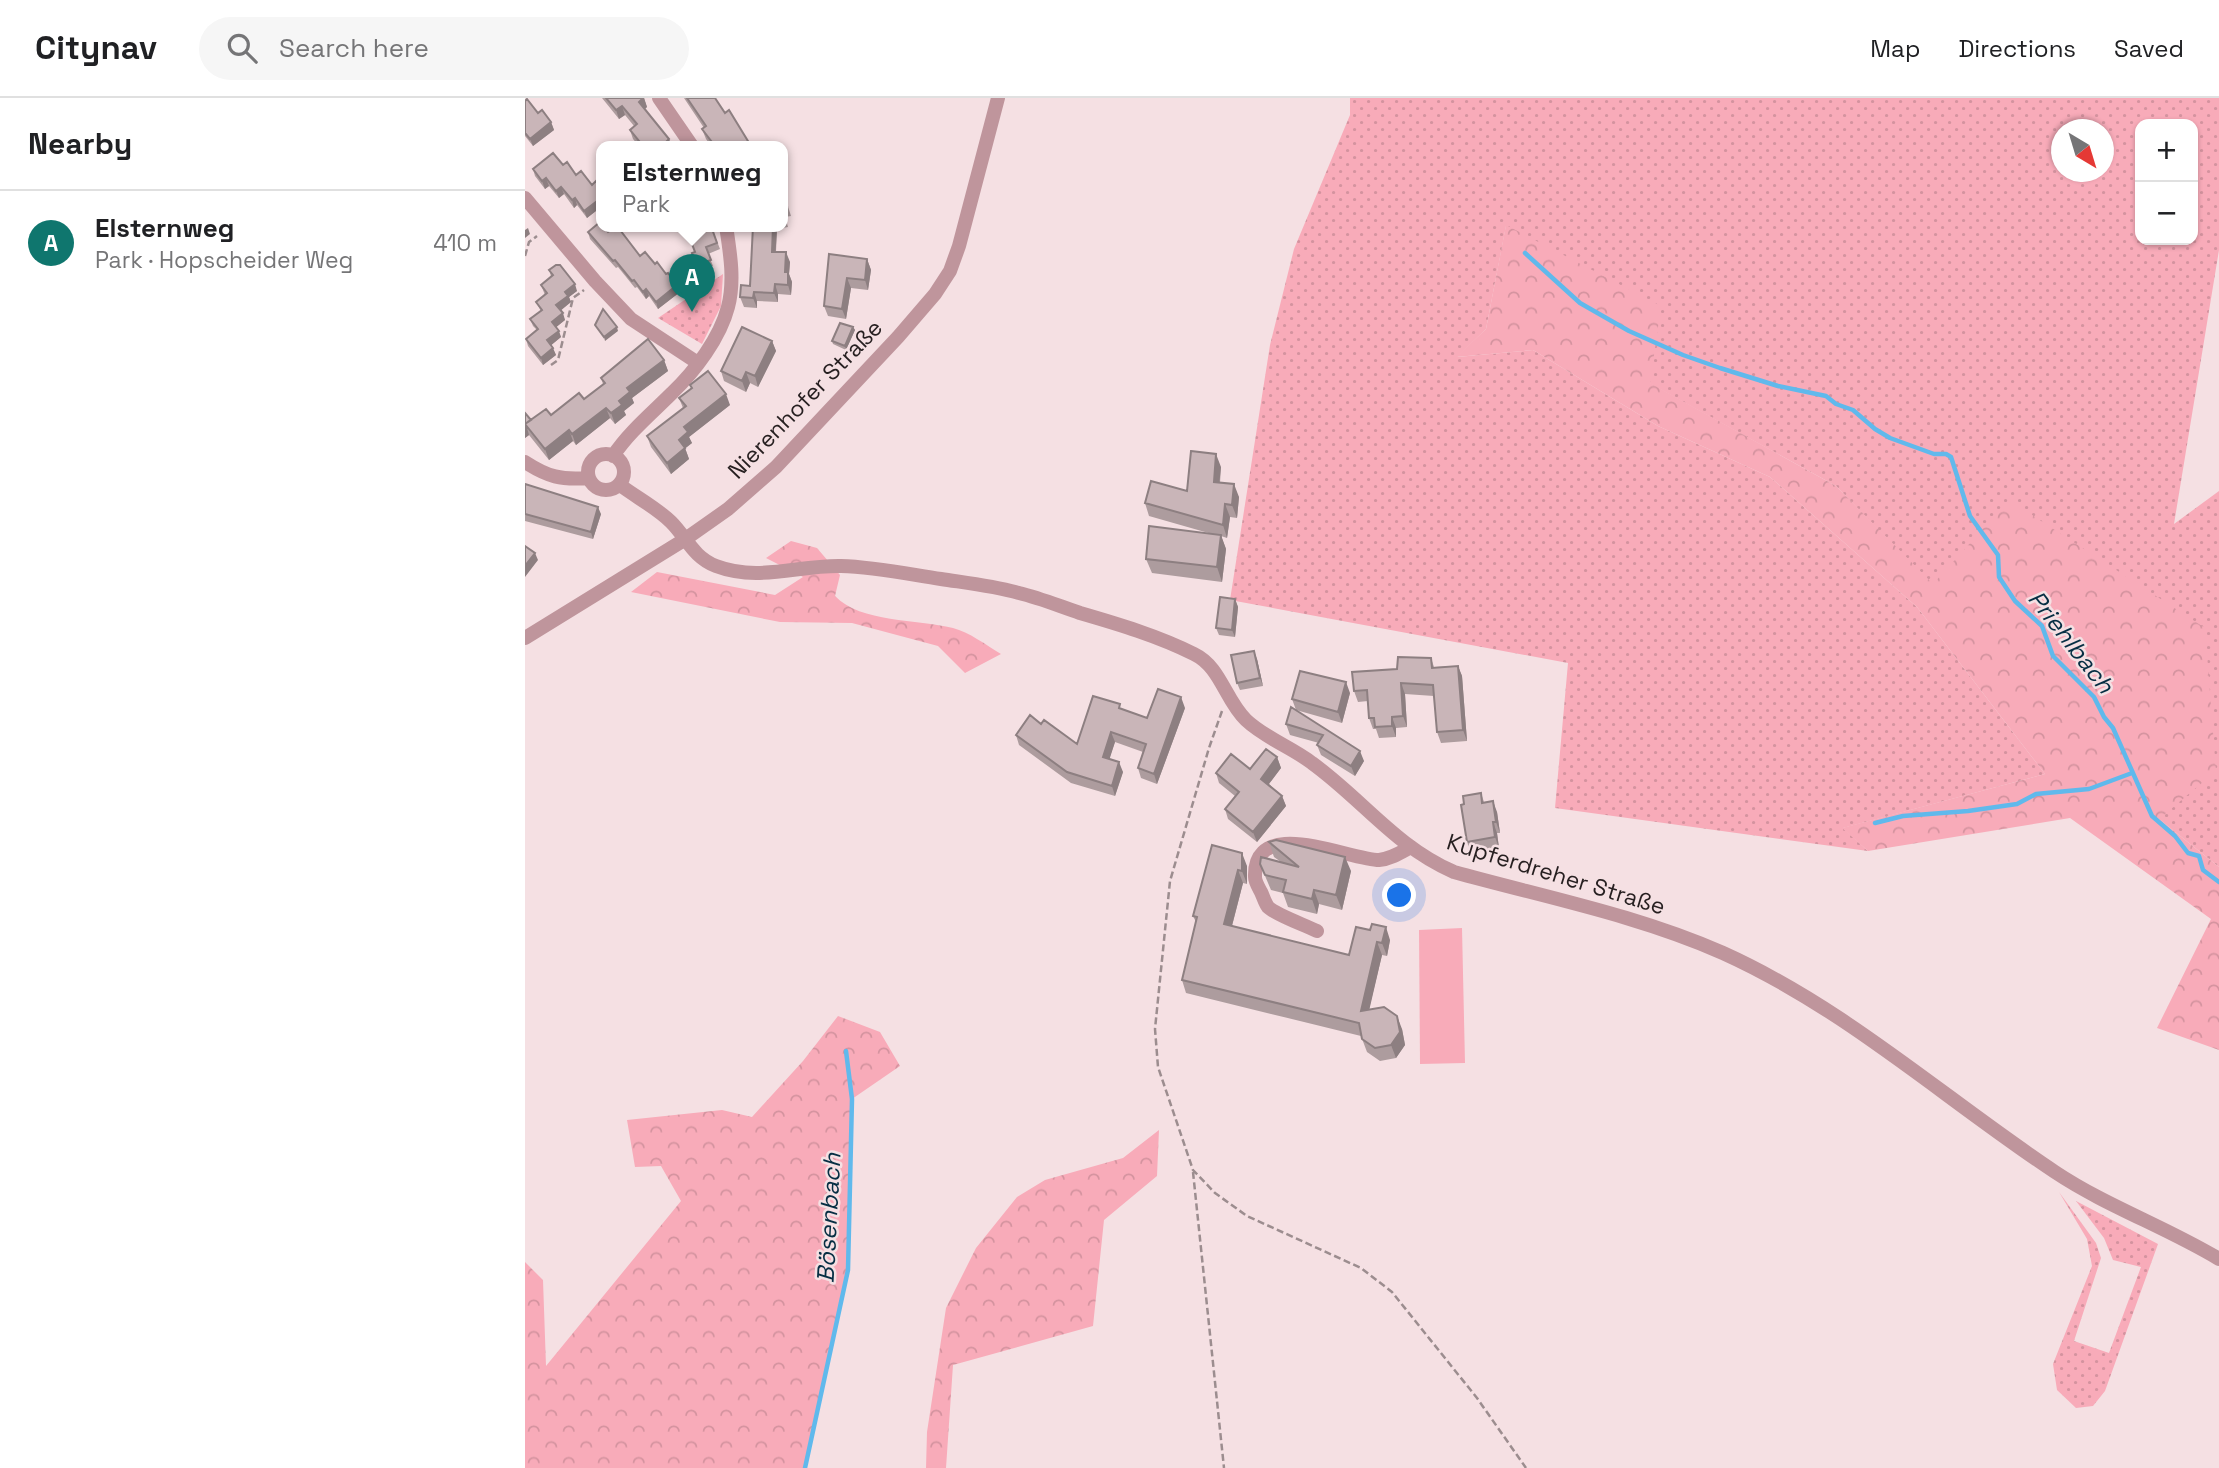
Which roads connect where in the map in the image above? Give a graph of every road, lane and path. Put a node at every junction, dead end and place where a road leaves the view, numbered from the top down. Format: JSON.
{"nodes":[{"id":1,"x":659,"y":98,"type":"edge"},
{"id":2,"x":998,"y":98,"type":"edge"},
{"id":3,"x":689,"y":141,"type":"edge"},
{"id":4,"x":525,"y":198,"type":"edge"},
{"id":5,"x":548,"y":227,"type":"junction"},
{"id":6,"x":727,"y":232,"type":"edge"},
{"id":7,"x":525,"y":256,"type":"edge"},
{"id":8,"x":595,"y":281,"type":"junction"},
{"id":9,"x":698,"y":363,"type":"junction"},
{"id":10,"x":551,"y":365,"type":"dead end"},
{"id":11,"x":613,"y":456,"type":"junction"},
{"id":12,"x":525,"y":462,"type":"edge"},
{"id":13,"x":588,"y":478,"type":"junction"},
{"id":14,"x":620,"y":485,"type":"junction"},
{"id":15,"x":684,"y":540,"type":"junction"},
{"id":16,"x":525,"y":638,"type":"edge"},
{"id":17,"x":1230,"y":700,"type":"junction"},
{"id":18,"x":1409,"y":848,"type":"junction"},
{"id":19,"x":1317,"y":931,"type":"dead end"},
{"id":20,"x":1193,"y":1170,"type":"junction"},
{"id":21,"x":2219,"y":1259,"type":"edge"},
{"id":22,"x":1223,"y":1468,"type":"edge"},
{"id":23,"x":1527,"y":1468,"type":"edge"}],
"edges":[{"from":1,"to":3,"type":"street"},
{"from":2,"to":15,"type":"street","name":"Nierenhofer Straße"},
{"from":4,"to":5,"type":"street"},
{"from":5,"to":7,"type":"path"},
{"from":5,"to":8,"type":"street"},
{"from":6,"to":9,"type":"street"},
{"from":8,"to":9,"type":"street"},
{"from":8,"to":10,"type":"path"},
{"from":9,"to":11,"type":"street"},
{"from":11,"to":13,"type":"street"},
{"from":11,"to":14,"type":"street"},
{"from":12,"to":13,"type":"street"},
{"from":13,"to":14,"type":"street"},
{"from":14,"to":15,"type":"street","name":"Kupferdreher Straße"},
{"from":15,"to":16,"type":"street","name":"Nierenhofer Straße"},
{"from":15,"to":17,"type":"street","name":"Kupferdreher Straße"},
{"from":17,"to":18,"type":"street","name":"Kupferdreher Straße"},
{"from":17,"to":20,"type":"path"},
{"from":18,"to":19,"type":"street"},
{"from":18,"to":21,"type":"street","name":"Kupferdreher Straße"},
{"from":20,"to":22,"type":"path"},
{"from":20,"to":23,"type":"path"}]}
